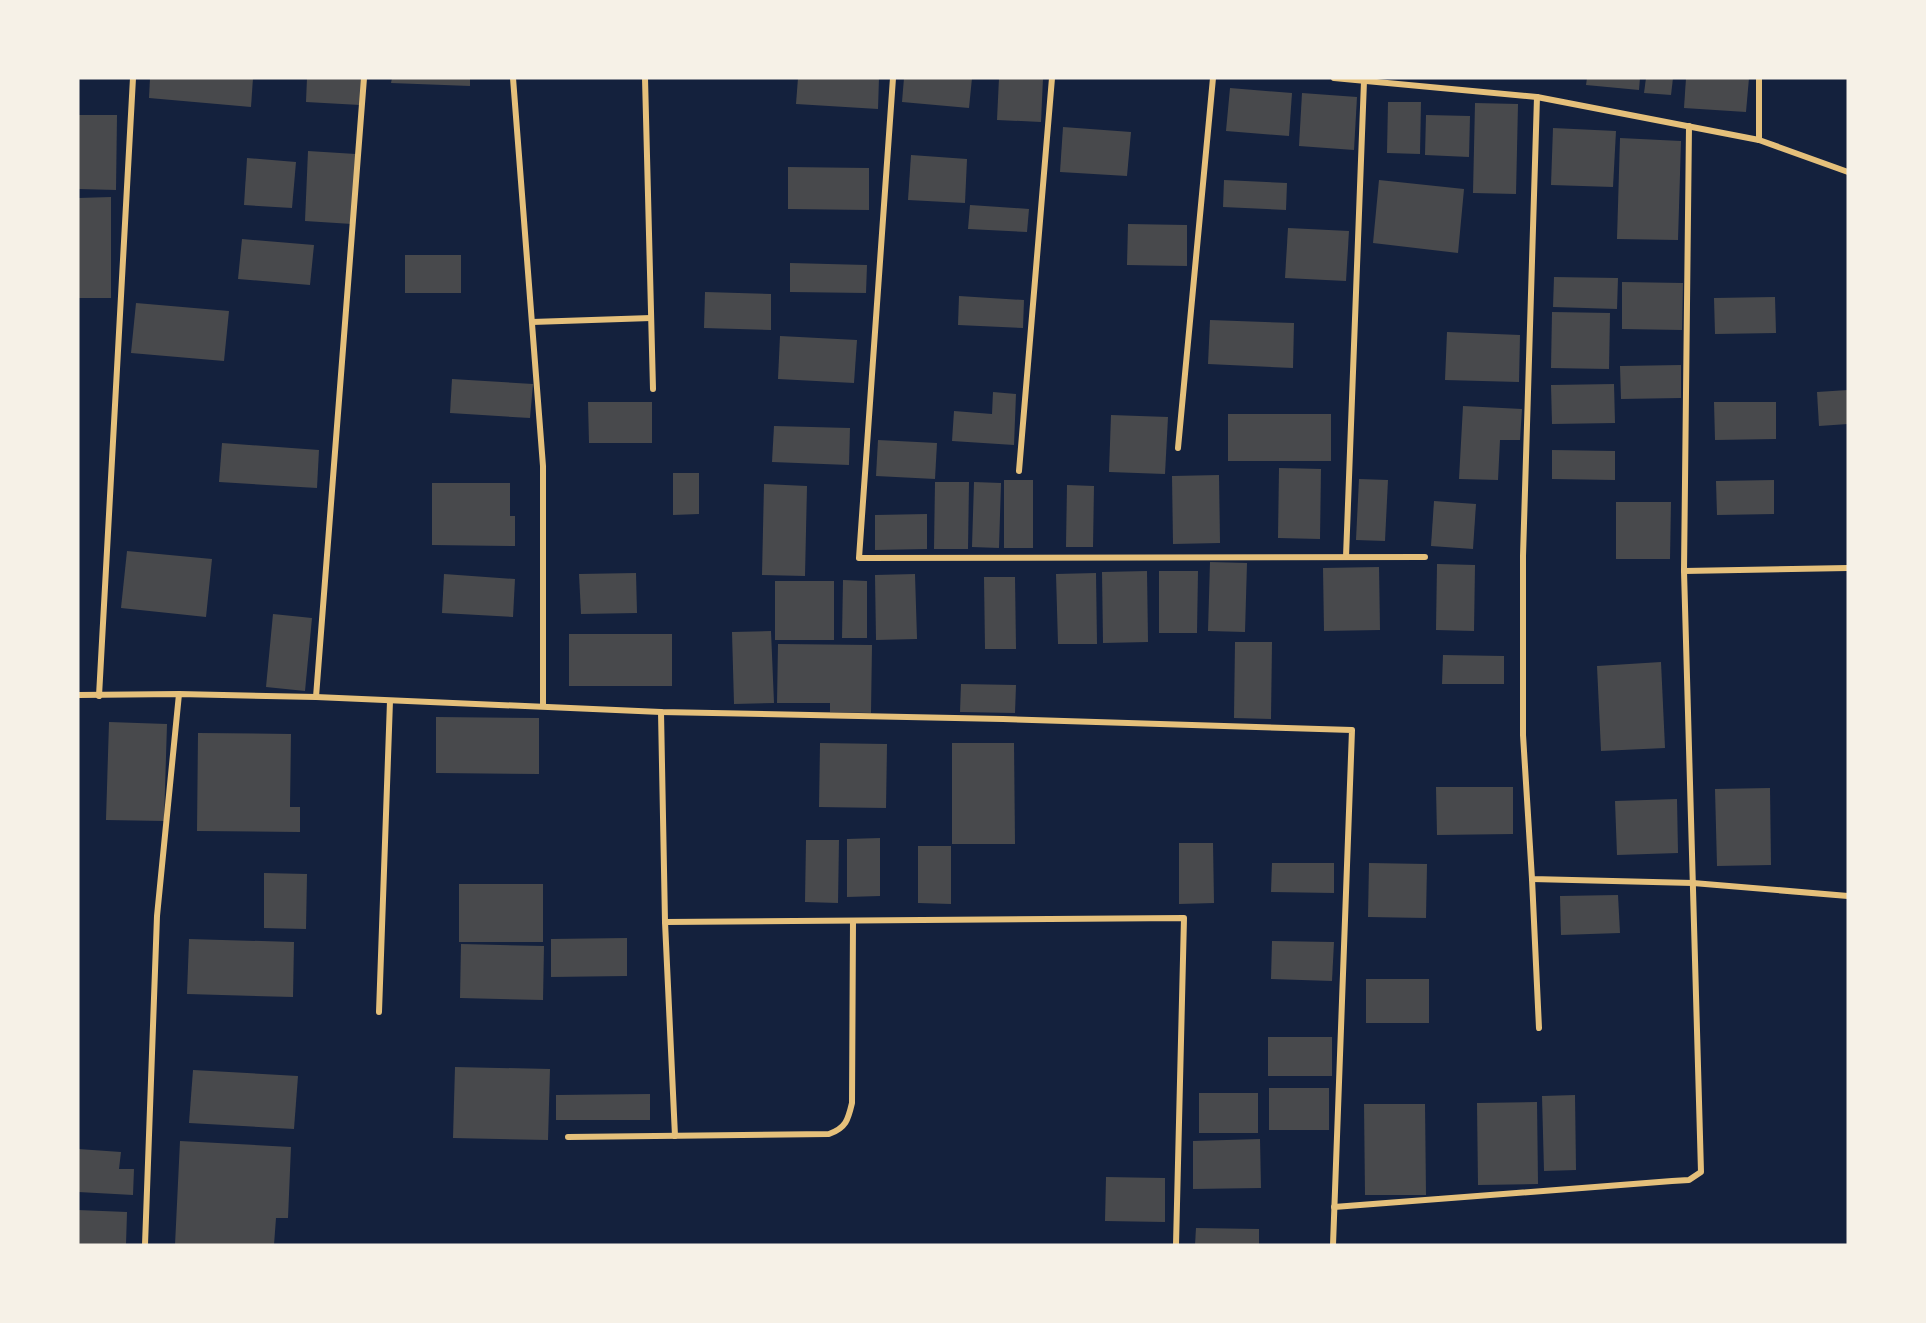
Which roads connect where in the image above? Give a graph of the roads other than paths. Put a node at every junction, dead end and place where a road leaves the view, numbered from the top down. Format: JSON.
{"nodes":[{"id":1,"x":133,"y":78,"type":"edge"},
{"id":2,"x":364,"y":78,"type":"edge"},
{"id":3,"x":513,"y":78,"type":"edge"},
{"id":4,"x":645,"y":78,"type":"edge"},
{"id":5,"x":894,"y":78,"type":"edge"},
{"id":6,"x":1052,"y":78,"type":"edge"},
{"id":7,"x":1213,"y":78,"type":"edge"},
{"id":8,"x":1334,"y":78,"type":"edge"},
{"id":9,"x":1758,"y":78,"type":"edge"},
{"id":10,"x":1364,"y":81,"type":"junction"},
{"id":11,"x":1409,"y":81,"type":"edge"},
{"id":12,"x":1537,"y":97,"type":"junction"},
{"id":13,"x":1689,"y":126,"type":"junction"},
{"id":14,"x":1759,"y":140,"type":"junction"},
{"id":15,"x":1848,"y":172,"type":"edge"},
{"id":16,"x":651,"y":318,"type":"junction"},
{"id":17,"x":532,"y":322,"type":"junction"},
{"id":18,"x":653,"y":389,"type":"dead end"},
{"id":19,"x":1178,"y":448,"type":"dead end"},
{"id":20,"x":1019,"y":471,"type":"dead end"},
{"id":21,"x":1346,"y":557,"type":"junction"},
{"id":22,"x":1425,"y":557,"type":"dead end"},
{"id":23,"x":1848,"y":568,"type":"edge"},
{"id":24,"x":1684,"y":572,"type":"junction"},
{"id":25,"x":179,"y":694,"type":"junction"},
{"id":26,"x":78,"y":695,"type":"edge"},
{"id":27,"x":99,"y":696,"type":"junction"},
{"id":28,"x":316,"y":698,"type":"junction"},
{"id":29,"x":390,"y":701,"type":"junction"},
{"id":30,"x":543,"y":706,"type":"junction"},
{"id":31,"x":661,"y":712,"type":"junction"},
{"id":32,"x":1532,"y":879,"type":"junction"},
{"id":33,"x":1693,"y":883,"type":"junction"},
{"id":34,"x":1848,"y":896,"type":"edge"},
{"id":35,"x":853,"y":921,"type":"junction"},
{"id":36,"x":665,"y":922,"type":"junction"},
{"id":37,"x":379,"y":1012,"type":"dead end"},
{"id":38,"x":1539,"y":1028,"type":"dead end"},
{"id":39,"x":675,"y":1136,"type":"junction"},
{"id":40,"x":568,"y":1137,"type":"dead end"},
{"id":41,"x":1334,"y":1207,"type":"junction"},
{"id":42,"x":145,"y":1245,"type":"edge"},
{"id":43,"x":1176,"y":1245,"type":"edge"},
{"id":44,"x":1333,"y":1245,"type":"edge"}],
"edges":[{"from":1,"to":27,"type":"street"},
{"from":2,"to":28,"type":"street"},
{"from":3,"to":17,"type":"street"},
{"from":4,"to":16,"type":"street"},
{"from":5,"to":21,"type":"street"},
{"from":6,"to":20,"type":"street"},
{"from":7,"to":19,"type":"street"},
{"from":8,"to":10,"type":"street"},
{"from":9,"to":14,"type":"street"},
{"from":10,"to":11,"type":"street"},
{"from":10,"to":21,"type":"street"},
{"from":11,"to":12,"type":"street"},
{"from":12,"to":13,"type":"street"},
{"from":12,"to":32,"type":"street"},
{"from":13,"to":14,"type":"street"},
{"from":13,"to":24,"type":"street"},
{"from":14,"to":15,"type":"street"},
{"from":16,"to":17,"type":"street"},
{"from":16,"to":18,"type":"street"},
{"from":17,"to":30,"type":"street"},
{"from":21,"to":22,"type":"street"},
{"from":23,"to":24,"type":"street"},
{"from":24,"to":33,"type":"street"},
{"from":25,"to":27,"type":"street"},
{"from":25,"to":28,"type":"street"},
{"from":25,"to":42,"type":"street"},
{"from":26,"to":27,"type":"street"},
{"from":28,"to":29,"type":"street"},
{"from":29,"to":30,"type":"street"},
{"from":29,"to":37,"type":"street"},
{"from":30,"to":31,"type":"street"},
{"from":31,"to":36,"type":"street"},
{"from":31,"to":41,"type":"street"},
{"from":32,"to":33,"type":"street"},
{"from":32,"to":38,"type":"street"},
{"from":33,"to":34,"type":"street"},
{"from":33,"to":41,"type":"street"},
{"from":35,"to":36,"type":"street"},
{"from":35,"to":39,"type":"street"},
{"from":35,"to":43,"type":"street"},
{"from":36,"to":39,"type":"street"},
{"from":39,"to":40,"type":"street"},
{"from":41,"to":44,"type":"street"}]}
